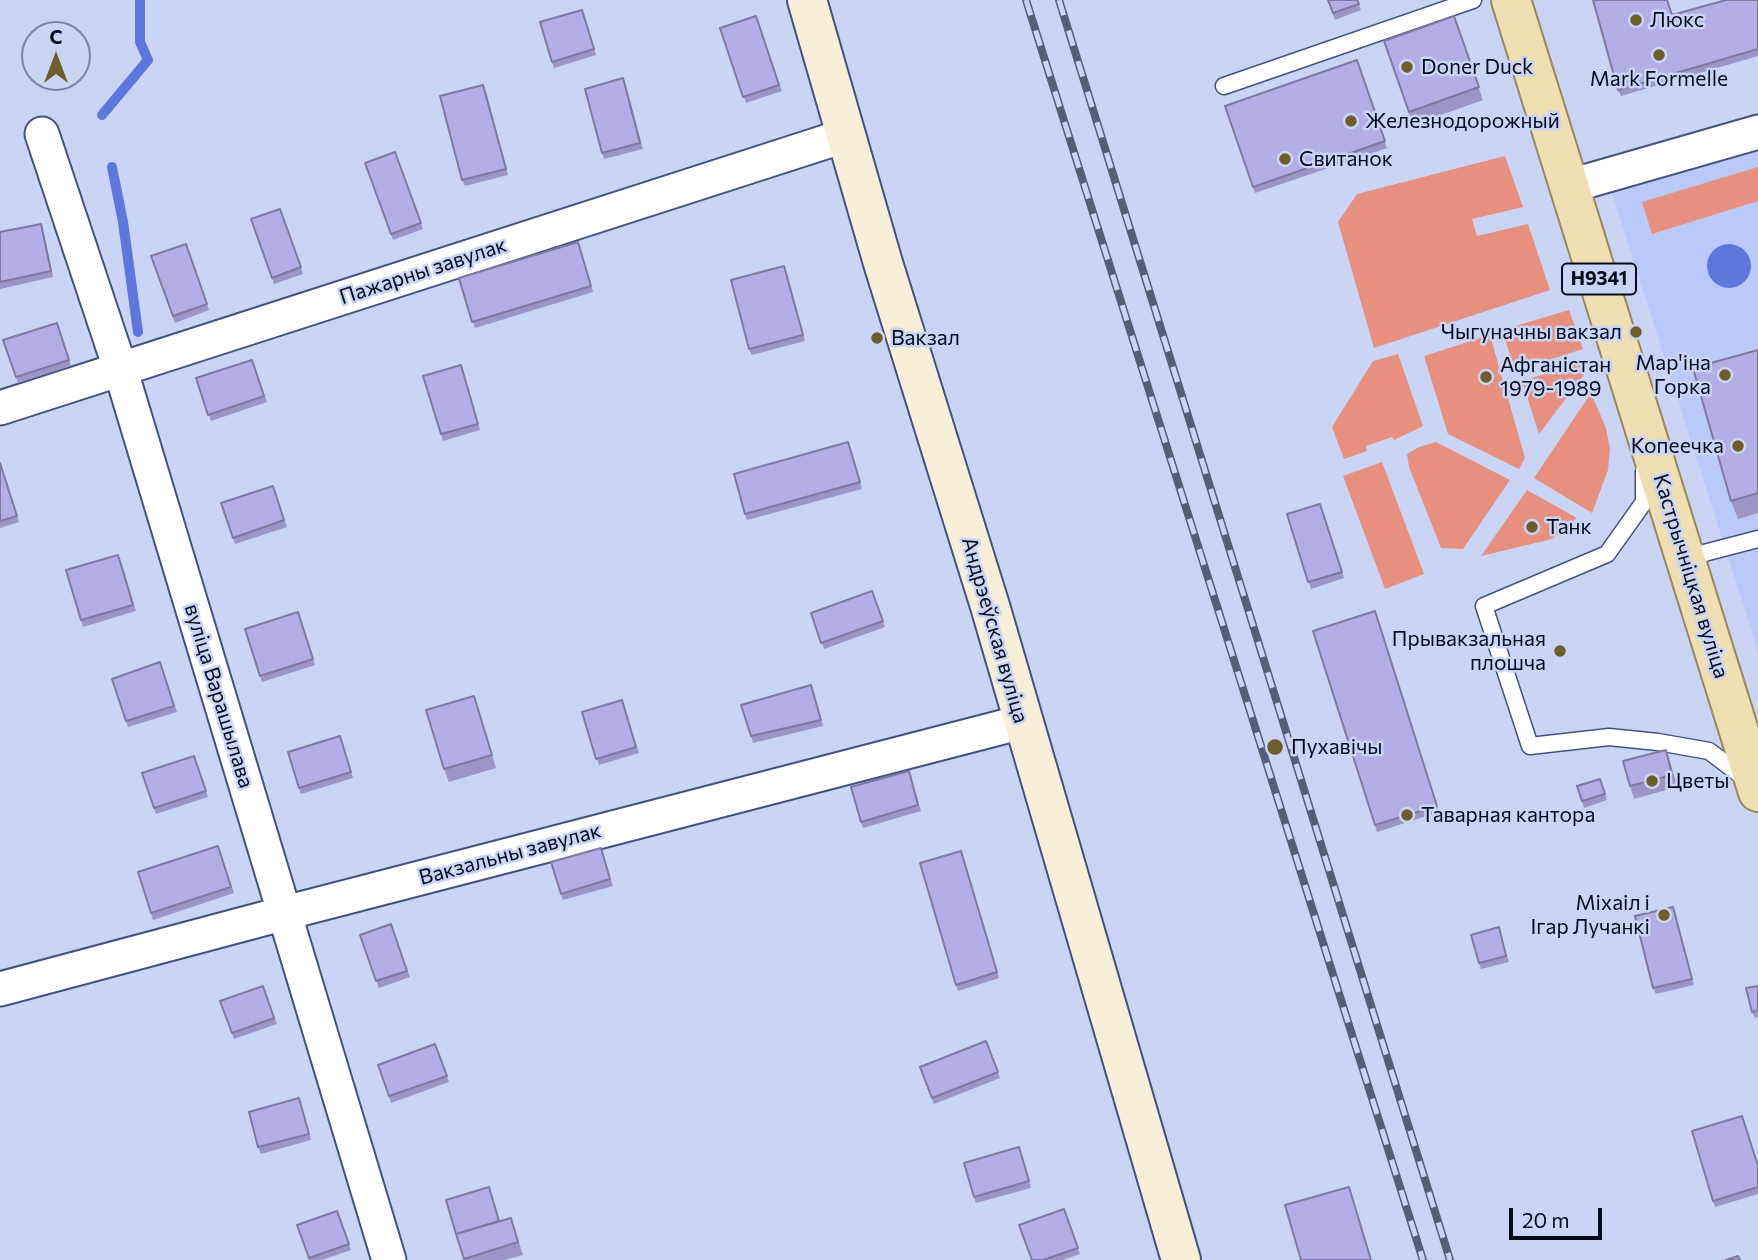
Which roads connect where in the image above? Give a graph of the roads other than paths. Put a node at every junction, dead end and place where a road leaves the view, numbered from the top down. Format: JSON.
{"nodes":[{"id":1,"x":807,"y":0,"type":"edge"},
{"id":2,"x":1473,"y":0,"type":"edge"},
{"id":3,"x":1511,"y":0,"type":"edge"},
{"id":4,"x":1224,"y":86,"type":"dead end"},
{"id":5,"x":1758,"y":132,"type":"edge"},
{"id":6,"x":41,"y":134,"type":"dead end"},
{"id":7,"x":847,"y":135,"type":"junction"},
{"id":8,"x":1570,"y":186,"type":"junction"},
{"id":9,"x":120,"y":368,"type":"junction"},
{"id":10,"x":0,"y":408,"type":"edge"},
{"id":11,"x":1644,"y":423,"type":"junction"},
{"id":12,"x":1758,"y":539,"type":"edge"},
{"id":13,"x":1685,"y":558,"type":"junction"},
{"id":14,"x":1021,"y":722,"type":"junction"},
{"id":15,"x":1757,"y":789,"type":"edge"},
{"id":16,"x":285,"y":913,"type":"junction"},
{"id":17,"x":0,"y":989,"type":"edge"},
{"id":18,"x":389,"y":1260,"type":"edge"},
{"id":19,"x":1181,"y":1260,"type":"edge"}],
"edges":[{"from":1,"to":7,"type":"main road","name":"Андрэеўская вуліца"},
{"from":2,"to":4,"type":"lane"},
{"from":3,"to":8,"type":"main road","name":"Кастрычніцкая вуліца","number":"Н9341"},
{"from":5,"to":8,"type":"street"},
{"from":6,"to":9,"type":"street","name":"вуліца Варашылава"},
{"from":7,"to":9,"type":"street","name":"Пажарны завулак"},
{"from":7,"to":14,"type":"main road","name":"Андрэеўская вуліца"},
{"from":8,"to":11,"type":"main road","name":"Кастрычніцкая вуліца","number":"Н9341"},
{"from":9,"to":10,"type":"street","name":"Пажарны завулак"},
{"from":9,"to":16,"type":"street","name":"вуліца Варашылава"},
{"from":11,"to":13,"type":"main road","name":"Кастрычніцкая вуліца","number":"Н9341"},
{"from":11,"to":15,"type":"lane"},
{"from":12,"to":13,"type":"lane"},
{"from":13,"to":15,"type":"main road","name":"Кастрычніцкая вуліца","number":"Н9341"},
{"from":14,"to":16,"type":"street","name":"Вакзальны завулак"},
{"from":14,"to":19,"type":"main road","name":"Андрэеўская вуліца"},
{"from":16,"to":17,"type":"street","name":"Вакзальны завулак"},
{"from":16,"to":18,"type":"street","name":"вуліца Варашылава"}]}
